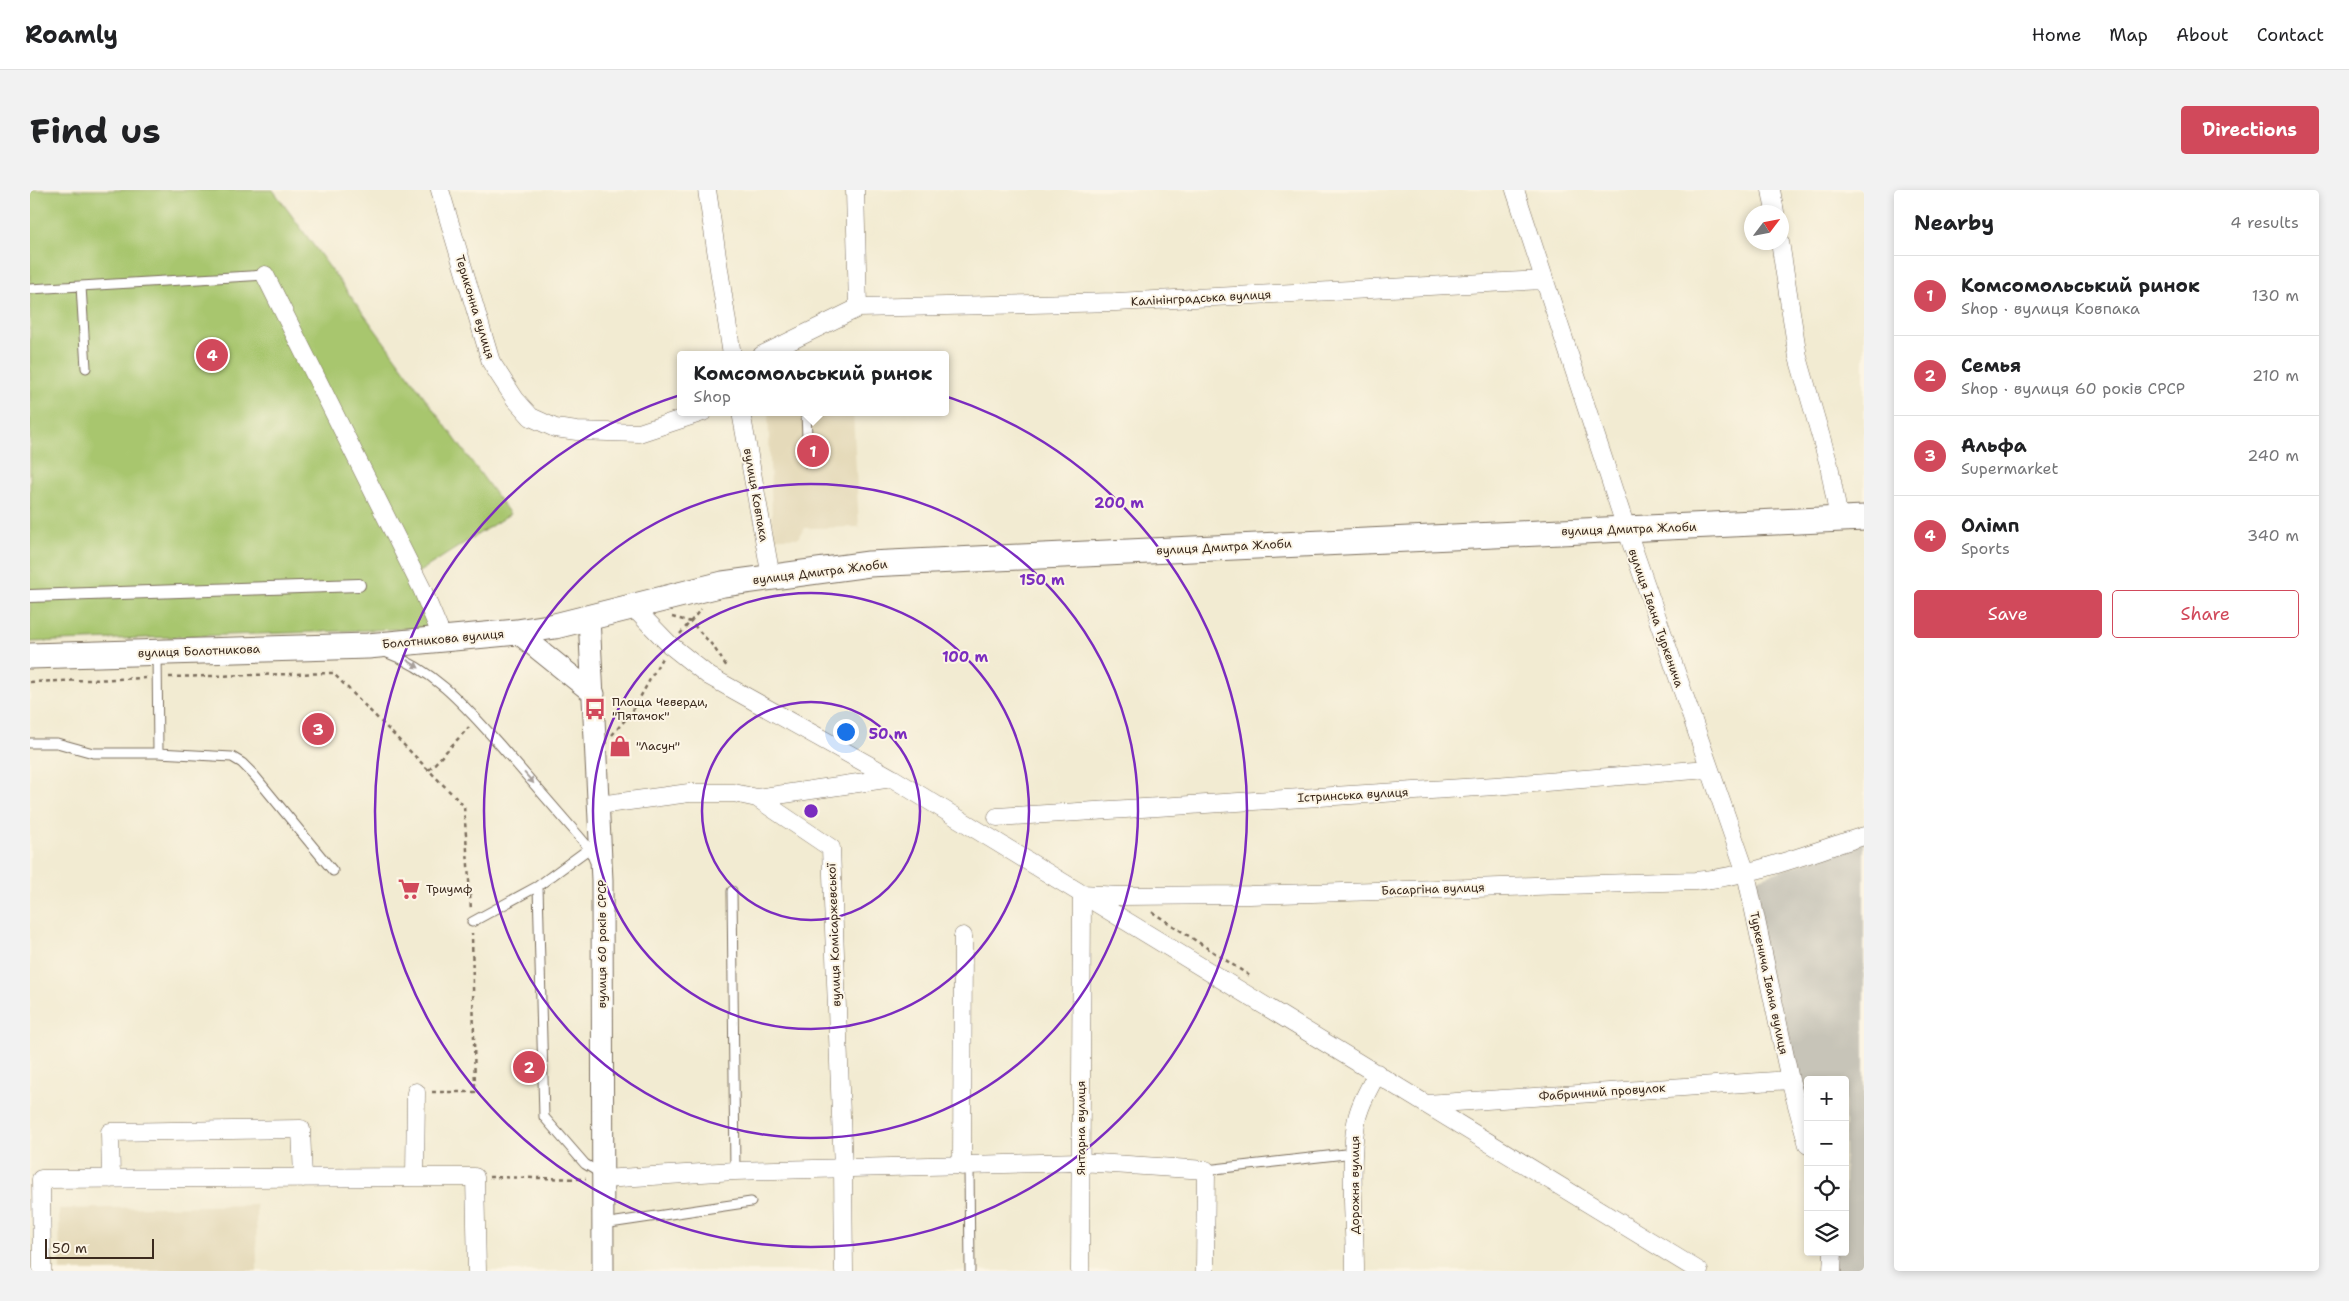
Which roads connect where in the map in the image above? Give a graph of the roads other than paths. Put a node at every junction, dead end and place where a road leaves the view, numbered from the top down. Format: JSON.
{"nodes":[{"id":1,"x":440,"y":190,"type":"edge"},
{"id":2,"x":706,"y":190,"type":"edge"},
{"id":3,"x":855,"y":190,"type":"edge"},
{"id":4,"x":1516,"y":190,"type":"edge"},
{"id":5,"x":1771,"y":190,"type":"edge"},
{"id":6,"x":1774,"y":205,"type":"edge"},
{"id":7,"x":1781,"y":250,"type":"edge"},
{"id":8,"x":265,"y":275,"type":"joint"},
{"id":9,"x":1544,"y":280,"type":"junction"},
{"id":10,"x":81,"y":286,"type":"junction"},
{"id":11,"x":30,"y":289,"type":"edge"},
{"id":12,"x":858,"y":308,"type":"junction"},
{"id":13,"x":731,"y":351,"type":"edge"},
{"id":14,"x":770,"y":351,"type":"edge"},
{"id":15,"x":86,"y":368,"type":"dead end"},
{"id":16,"x":691,"y":416,"type":"edge"},
{"id":17,"x":742,"y":416,"type":"edge"},
{"id":18,"x":806,"y":416,"type":"edge"},
{"id":19,"x":808,"y":463,"type":"dead end"},
{"id":20,"x":1864,"y":518,"type":"edge"},
{"id":21,"x":1839,"y":519,"type":"junction"},
{"id":22,"x":1626,"y":528,"type":"junction"},
{"id":23,"x":771,"y":577,"type":"junction"},
{"id":24,"x":359,"y":585,"type":"dead end"},
{"id":25,"x":30,"y":596,"type":"edge"},
{"id":26,"x":632,"y":606,"type":"junction"},
{"id":27,"x":589,"y":617,"type":"junction"},
{"id":28,"x":517,"y":632,"type":"junction"},
{"id":29,"x":443,"y":639,"type":"junction"},
{"id":30,"x":368,"y":646,"type":"junction"},
{"id":31,"x":157,"y":652,"type":"junction"},
{"id":32,"x":30,"y":656,"type":"edge"},
{"id":33,"x":594,"y":694,"type":"junction"},
{"id":34,"x":30,"y":742,"type":"edge"},
{"id":35,"x":158,"y":753,"type":"junction"},
{"id":36,"x":1708,"y":769,"type":"junction"},
{"id":37,"x":892,"y":778,"type":"junction"},
{"id":38,"x":757,"y":798,"type":"junction"},
{"id":39,"x":599,"y":805,"type":"junction"},
{"id":40,"x":997,"y":817,"type":"dead end"},
{"id":41,"x":1864,"y":836,"type":"edge"},
{"id":42,"x":594,"y":845,"type":"junction"},
{"id":43,"x":333,"y":872,"type":"dead end"},
{"id":44,"x":1746,"y":873,"type":"junction"},
{"id":45,"x":538,"y":886,"type":"junction"},
{"id":46,"x":732,"y":891,"type":"dead end"},
{"id":47,"x":1082,"y":894,"type":"junction"},
{"id":48,"x":472,"y":922,"type":"road end"},
{"id":49,"x":963,"y":936,"type":"dead end"},
{"id":50,"x":1376,"y":1073,"type":"junction"},
{"id":51,"x":1784,"y":1081,"type":"junction"},
{"id":52,"x":416,"y":1092,"type":"road end"},
{"id":53,"x":1426,"y":1104,"type":"junction"},
{"id":54,"x":1804,"y":1134,"type":"edge"},
{"id":55,"x":1354,"y":1153,"type":"junction"},
{"id":56,"x":1081,"y":1162,"type":"junction"},
{"id":57,"x":965,"y":1166,"type":"junction"},
{"id":58,"x":843,"y":1169,"type":"junction"},
{"id":59,"x":1206,"y":1170,"type":"junction"},
{"id":60,"x":735,"y":1171,"type":"junction"},
{"id":61,"x":415,"y":1177,"type":"junction"},
{"id":62,"x":303,"y":1178,"type":"junction"},
{"id":63,"x":111,"y":1179,"type":"junction"},
{"id":64,"x":602,"y":1179,"type":"junction"},
{"id":65,"x":37,"y":1188,"type":"edge"},
{"id":66,"x":751,"y":1202,"type":"dead end"},
{"id":67,"x":601,"y":1224,"type":"junction"},
{"id":68,"x":1833,"y":1256,"type":"edge"},
{"id":69,"x":42,"y":1271,"type":"edge"},
{"id":70,"x":477,"y":1271,"type":"edge"},
{"id":71,"x":603,"y":1271,"type":"edge"},
{"id":72,"x":844,"y":1271,"type":"edge"},
{"id":73,"x":970,"y":1271,"type":"edge"},
{"id":74,"x":1080,"y":1271,"type":"edge"},
{"id":75,"x":1205,"y":1271,"type":"edge"},
{"id":76,"x":1355,"y":1271,"type":"edge"},
{"id":77,"x":1699,"y":1271,"type":"edge"},
{"id":78,"x":1832,"y":1271,"type":"edge"}],
"edges":[{"from":1,"to":16,"type":"street","name":"Териконна вулиця"},
{"from":2,"to":13,"type":"street"},
{"from":3,"to":12,"type":"street"},
{"from":4,"to":9,"type":"street","name":"вулиця Івана Туркенича"},
{"from":5,"to":6,"type":"street"},
{"from":7,"to":21,"type":"street"},
{"from":8,"to":10,"type":"lane"},
{"from":8,"to":29,"type":"street"},
{"from":9,"to":12,"type":"street","name":"Калінінградська вулиця"},
{"from":9,"to":22,"type":"street","name":"вулиця Івана Туркенича"},
{"from":10,"to":11,"type":"lane"},
{"from":10,"to":15,"type":"lane"},
{"from":12,"to":14,"type":"street"},
{"from":17,"to":23,"type":"street","name":"вулиця Ковпака"},
{"from":18,"to":19,"type":"lane"},
{"from":20,"to":21,"type":"main road","name":"вулиця Дмитра Жлоби"},
{"from":21,"to":22,"type":"main road","name":"вулиця Дмитра Жлоби"},
{"from":22,"to":23,"type":"main road","name":"вулиця Дмитра Жлоби"},
{"from":22,"to":36,"type":"street","name":"вулиця Івана Туркенича"},
{"from":23,"to":26,"type":"main road","name":"вулиця Дмитра Жлоби"},
{"from":24,"to":25,"type":"street"},
{"from":26,"to":27,"type":"main road","name":"вулиця Дмитра Жлоби"},
{"from":26,"to":37,"type":"street"},
{"from":27,"to":28,"type":"main road","name":"Болотникова вулиця"},
{"from":27,"to":33,"type":"street","name":"вулиця 60 років СРСР"},
{"from":28,"to":29,"type":"main road","name":"Болотникова вулиця"},
{"from":28,"to":33,"type":"street"},
{"from":29,"to":30,"type":"main road","name":"Болотникова вулиця"},
{"from":30,"to":31,"type":"main road","name":"вулиця Болотникова"},
{"from":30,"to":42,"type":"lane","one_way":true},
{"from":31,"to":32,"type":"main road","name":"вулиця Болотникова"},
{"from":31,"to":35,"type":"lane"},
{"from":33,"to":39,"type":"street","name":"вулиця 60 років СРСР"},
{"from":34,"to":35,"type":"lane"},
{"from":35,"to":43,"type":"lane"},
{"from":36,"to":40,"type":"street","name":"Істринська вулиця"},
{"from":36,"to":44,"type":"street","name":"вулиця Івана Туркенича"},
{"from":37,"to":38,"type":"street"},
{"from":37,"to":47,"type":"street"},
{"from":38,"to":39,"type":"street","name":"вулиця Комісаржевської"},
{"from":38,"to":58,"type":"street","name":"вулиця Комісаржевської"},
{"from":39,"to":42,"type":"street","name":"вулиця 60 років СРСР"},
{"from":41,"to":44,"type":"street","name":"Басаргіна вулиця"},
{"from":42,"to":45,"type":"lane"},
{"from":42,"to":64,"type":"street","name":"вулиця 60 років СРСР"},
{"from":44,"to":47,"type":"street","name":"Басаргіна вулиця"},
{"from":44,"to":51,"type":"street","name":"Туркенича Івана вулиця"},
{"from":45,"to":48,"type":"lane"},
{"from":45,"to":64,"type":"lane"},
{"from":46,"to":60,"type":"lane"},
{"from":47,"to":50,"type":"street"},
{"from":47,"to":56,"type":"street","name":"Янтарна вулиця"},
{"from":49,"to":57,"type":"street"},
{"from":50,"to":53,"type":"street"},
{"from":50,"to":55,"type":"street","name":"Дорожня вулиця"},
{"from":51,"to":53,"type":"street","name":"Фабричний провулок"},
{"from":51,"to":54,"type":"street","name":"Туркенича Івана вулиця"},
{"from":52,"to":61,"type":"street"},
{"from":53,"to":77,"type":"street"},
{"from":55,"to":59,"type":"lane"},
{"from":55,"to":76,"type":"street","name":"Дорожня вулиця"},
{"from":56,"to":57,"type":"street"},
{"from":56,"to":59,"type":"street"},
{"from":56,"to":74,"type":"street","name":"Янтарна вулиця"},
{"from":57,"to":58,"type":"street"},
{"from":57,"to":73,"type":"lane"},
{"from":58,"to":60,"type":"street"},
{"from":58,"to":72,"type":"street","name":"вулиця Комісаржевської"},
{"from":59,"to":75,"type":"street"},
{"from":60,"to":64,"type":"street"},
{"from":61,"to":62,"type":"street"},
{"from":61,"to":70,"type":"street"},
{"from":62,"to":63,"type":"street"},
{"from":62,"to":63,"type":"street"},
{"from":63,"to":65,"type":"street"},
{"from":64,"to":67,"type":"street","name":"вулиця 60 років СРСР"},
{"from":65,"to":69,"type":"street"},
{"from":66,"to":67,"type":"lane"},
{"from":67,"to":71,"type":"street","name":"вулиця 60 років СРСР"},
{"from":68,"to":78,"type":"street"}]}
